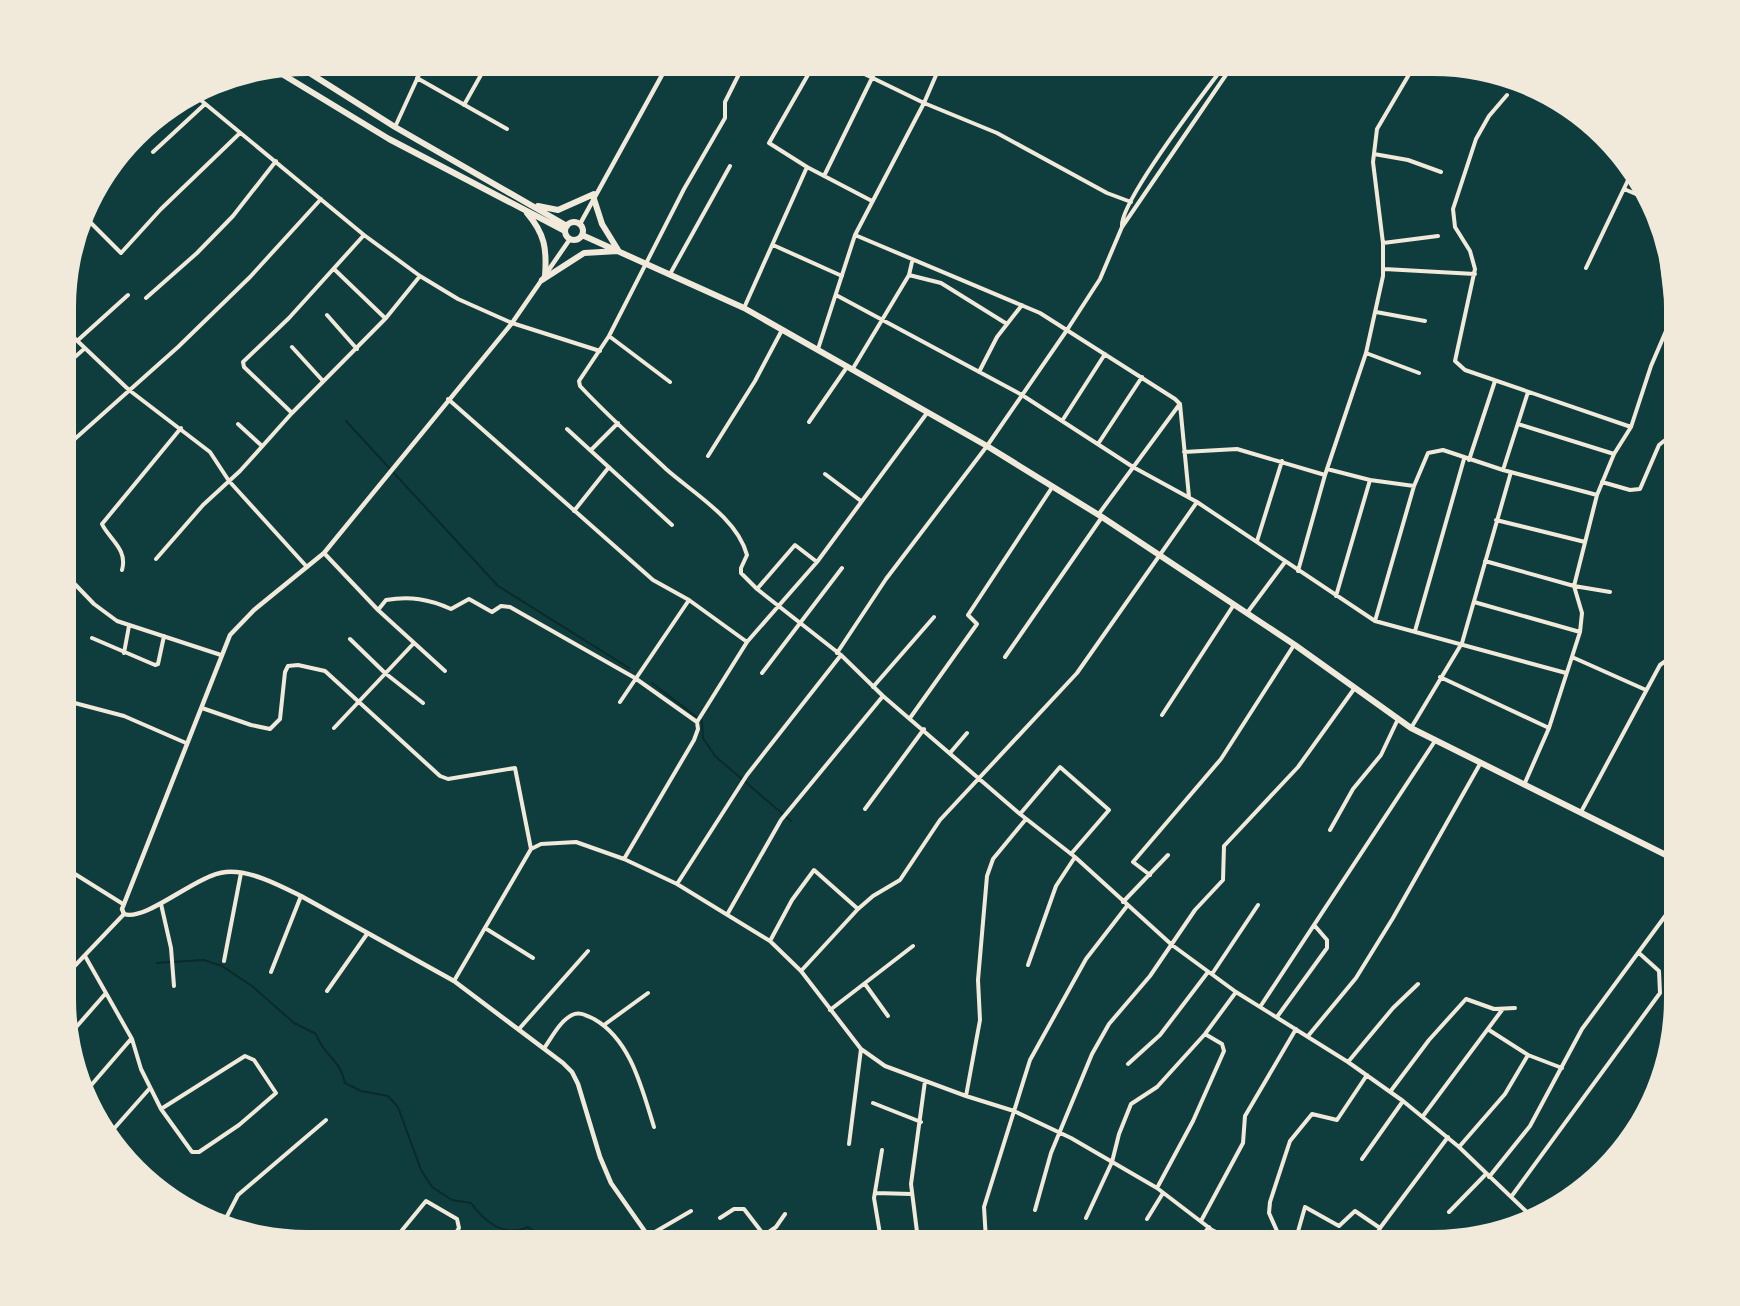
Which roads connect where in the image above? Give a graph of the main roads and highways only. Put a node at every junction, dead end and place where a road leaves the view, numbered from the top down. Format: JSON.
{"nodes":[{"id":1,"x":314,"y":76,"type":"edge"},
{"id":2,"x":287,"y":77,"type":"edge"},
{"id":3,"x":532,"y":204,"type":"junction"},
{"id":4,"x":523,"y":208,"type":"junction"},
{"id":5,"x":566,"y":229,"type":"junction"},
{"id":6,"x":582,"y":235,"type":"junction"},
{"id":7,"x":620,"y":251,"type":"junction"},
{"id":8,"x":1664,"y":854,"type":"edge"}],
"edges":[{"from":1,"to":3,"type":"main road"},
{"from":2,"to":4,"type":"main road"},
{"from":3,"to":5,"type":"main road"},
{"from":3,"to":7,"type":"main road"},
{"from":4,"to":5,"type":"main road"},
{"from":4,"to":7,"type":"main road"},
{"from":5,"to":6,"type":"main road"},
{"from":5,"to":6,"type":"main road"},
{"from":6,"to":7,"type":"main road"},
{"from":7,"to":8,"type":"main road"}]}
